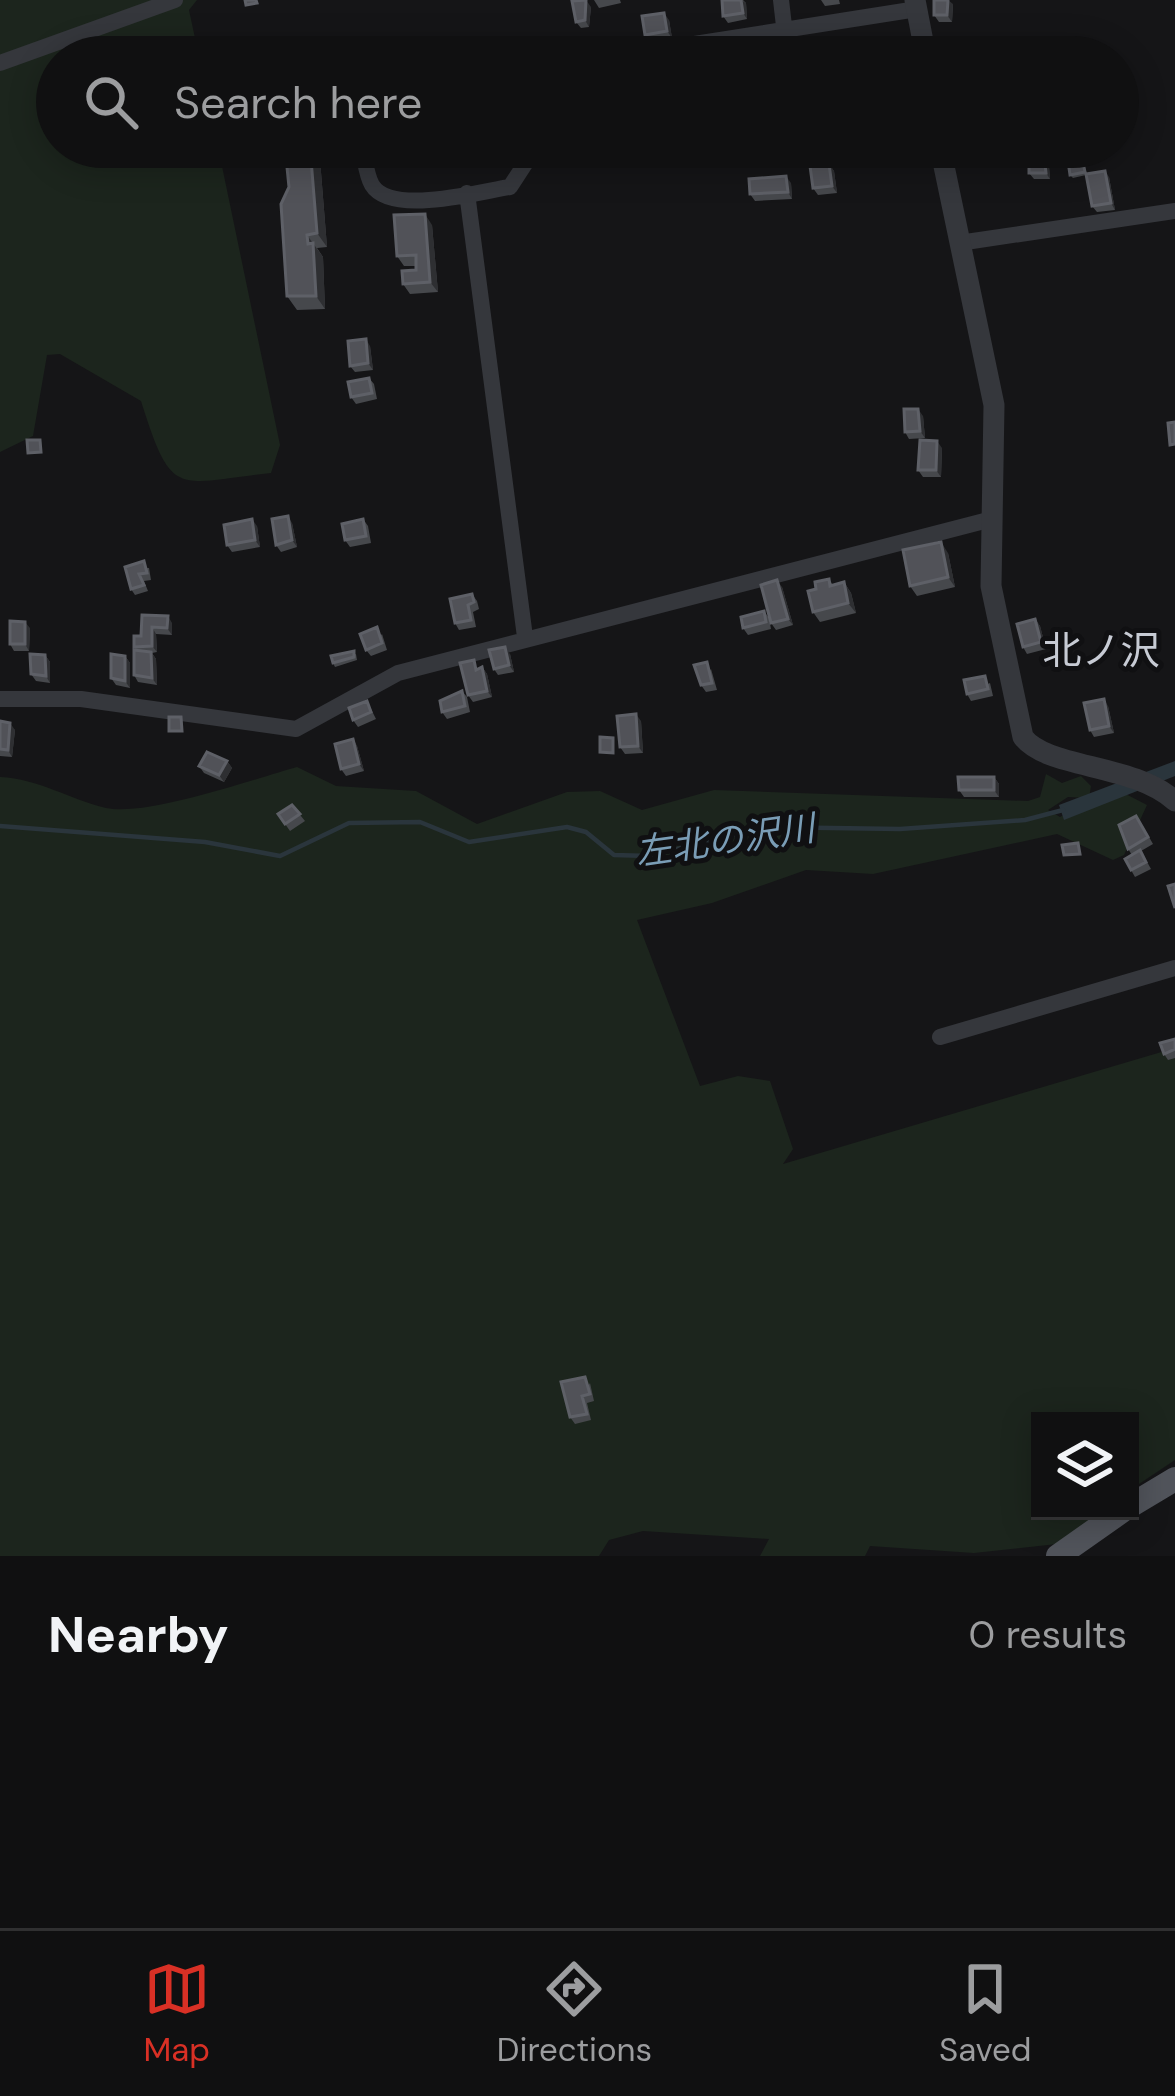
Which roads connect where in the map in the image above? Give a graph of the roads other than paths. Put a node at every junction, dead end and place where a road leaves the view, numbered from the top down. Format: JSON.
{"nodes":[{"id":1,"x":175,"y":0,"type":"edge"},
{"id":2,"x":781,"y":0,"type":"edge"},
{"id":3,"x":916,"y":4,"type":"edge"},
{"id":4,"x":784,"y":26,"type":"junction"},
{"id":5,"x":75,"y":36,"type":"edge"},
{"id":6,"x":728,"y":36,"type":"edge"},
{"id":7,"x":922,"y":36,"type":"edge"},
{"id":8,"x":36,"y":50,"type":"edge"},
{"id":9,"x":0,"y":63,"type":"edge"},
{"id":10,"x":368,"y":168,"type":"edge"},
{"id":11,"x":523,"y":168,"type":"edge"},
{"id":12,"x":944,"y":168,"type":"edge"},
{"id":13,"x":467,"y":193,"type":"junction"},
{"id":14,"x":1175,"y":211,"type":"edge"},
{"id":15,"x":959,"y":243,"type":"junction"},
{"id":16,"x":992,"y":519,"type":"junction"},
{"id":17,"x":525,"y":637,"type":"junction"},
{"id":18,"x":0,"y":698,"type":"edge"},
{"id":19,"x":1175,"y":801,"type":"edge"},
{"id":20,"x":1175,"y":968,"type":"edge"},
{"id":21,"x":940,"y":1036,"type":"dead end"},
{"id":22,"x":1175,"y":1479,"type":"edge"},
{"id":23,"x":1139,"y":1501,"type":"edge"},
{"id":24,"x":1109,"y":1520,"type":"edge"},
{"id":25,"x":1058,"y":1556,"type":"edge"}],
"edges":[{"from":1,"to":5,"type":"street"},
{"from":2,"to":4,"type":"street"},
{"from":3,"to":4,"type":"street"},
{"from":3,"to":7,"type":"street"},
{"from":4,"to":6,"type":"street"},
{"from":8,"to":9,"type":"street"},
{"from":10,"to":13,"type":"street"},
{"from":11,"to":13,"type":"street"},
{"from":12,"to":15,"type":"street"},
{"from":13,"to":17,"type":"street"},
{"from":14,"to":15,"type":"street"},
{"from":15,"to":16,"type":"street"},
{"from":16,"to":17,"type":"street"},
{"from":16,"to":19,"type":"street"},
{"from":17,"to":18,"type":"street"},
{"from":20,"to":21,"type":"street"},
{"from":22,"to":23,"type":"main road"},
{"from":24,"to":25,"type":"main road"}]}
